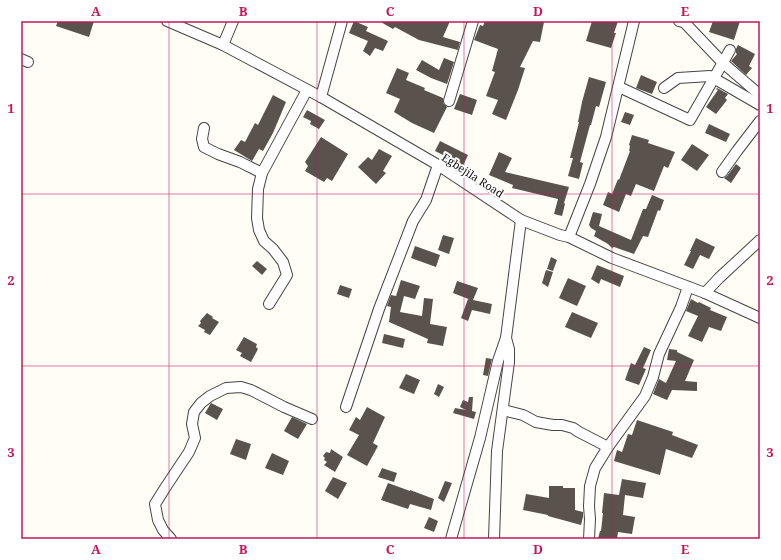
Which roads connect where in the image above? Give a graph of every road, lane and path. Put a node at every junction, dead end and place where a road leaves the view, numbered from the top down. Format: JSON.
{"nodes":[{"id":1,"x":167,"y":21,"type":"edge"},
{"id":2,"x":233,"y":21,"type":"edge"},
{"id":3,"x":342,"y":21,"type":"edge"},
{"id":4,"x":473,"y":21,"type":"edge"},
{"id":5,"x":634,"y":21,"type":"edge"},
{"id":6,"x":679,"y":21,"type":"edge"},
{"id":7,"x":223,"y":45,"type":"junction"},
{"id":8,"x":730,"y":50,"type":"dead end"},
{"id":9,"x":723,"y":64,"type":"junction"},
{"id":10,"x":714,"y":78,"type":"junction"},
{"id":11,"x":619,"y":86,"type":"junction"},
{"id":12,"x":664,"y":88,"type":"dead end"},
{"id":13,"x":307,"y":90,"type":"junction"},
{"id":14,"x":760,"y":95,"type":"edge"},
{"id":15,"x":321,"y":97,"type":"junction"},
{"id":16,"x":449,"y":101,"type":"dead end"},
{"id":17,"x":760,"y":105,"type":"edge"},
{"id":18,"x":760,"y":122,"type":"edge"},
{"id":19,"x":204,"y":128,"type":"dead end"},
{"id":20,"x":438,"y":165,"type":"junction"},
{"id":21,"x":722,"y":172,"type":"dead end"},
{"id":22,"x":262,"y":173,"type":"junction"},
{"id":23,"x":521,"y":220,"type":"junction"},
{"id":24,"x":569,"y":237,"type":"junction"},
{"id":25,"x":760,"y":240,"type":"edge"},
{"id":26,"x":688,"y":287,"type":"junction"},
{"id":27,"x":705,"y":293,"type":"junction"},
{"id":28,"x":270,"y":304,"type":"dead end"},
{"id":29,"x":760,"y":318,"type":"edge"},
{"id":30,"x":506,"y":338,"type":"junction"},
{"id":31,"x":346,"y":407,"type":"dead end"},
{"id":32,"x":503,"y":410,"type":"junction"},
{"id":33,"x":312,"y":419,"type":"dead end"},
{"id":34,"x":608,"y":447,"type":"junction"},
{"id":35,"x":171,"y":539,"type":"edge"},
{"id":36,"x":451,"y":539,"type":"edge"},
{"id":37,"x":494,"y":539,"type":"edge"},
{"id":38,"x":589,"y":539,"type":"edge"}],
"edges":[{"from":1,"to":7,"type":"street","name":"Egbejila Road"},
{"from":2,"to":7,"type":"street"},
{"from":3,"to":15,"type":"street"},
{"from":4,"to":16,"type":"street"},
{"from":5,"to":11,"type":"street"},
{"from":6,"to":9,"type":"street"},
{"from":7,"to":13,"type":"street","name":"Egbejila Road"},
{"from":8,"to":9,"type":"street"},
{"from":9,"to":10,"type":"street"},
{"from":9,"to":14,"type":"street"},
{"from":10,"to":11,"type":"street"},
{"from":10,"to":12,"type":"street"},
{"from":10,"to":17,"type":"street"},
{"from":11,"to":24,"type":"street"},
{"from":13,"to":15,"type":"street","name":"Egbejila Road"},
{"from":13,"to":22,"type":"street"},
{"from":15,"to":20,"type":"street","name":"Egbejila Road"},
{"from":18,"to":21,"type":"street"},
{"from":19,"to":22,"type":"street"},
{"from":20,"to":23,"type":"street","name":"Egbejila Road"},
{"from":20,"to":31,"type":"street"},
{"from":22,"to":28,"type":"street"},
{"from":23,"to":24,"type":"street","name":"Egbejila Road"},
{"from":23,"to":30,"type":"street"},
{"from":24,"to":26,"type":"street","name":"Egbejila Road"},
{"from":25,"to":27,"type":"street"},
{"from":26,"to":27,"type":"street","name":"Egbejila Road"},
{"from":26,"to":34,"type":"street"},
{"from":27,"to":29,"type":"street","name":"Egbejila Road"},
{"from":30,"to":32,"type":"street"},
{"from":30,"to":36,"type":"street"},
{"from":32,"to":34,"type":"street"},
{"from":32,"to":37,"type":"street"},
{"from":33,"to":35,"type":"street"},
{"from":34,"to":38,"type":"street"}]}
